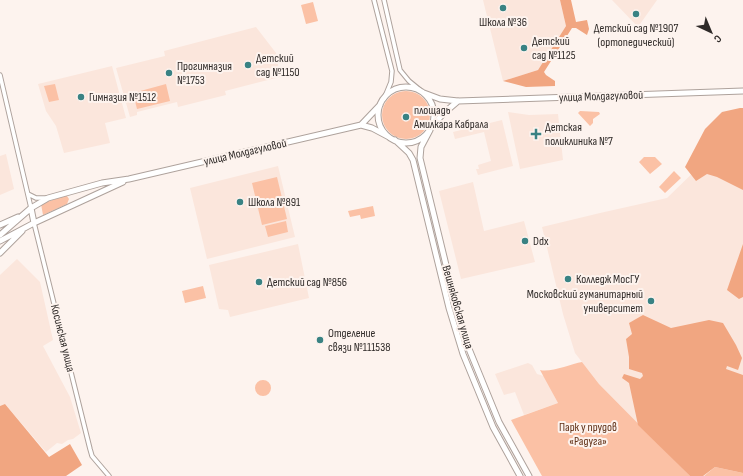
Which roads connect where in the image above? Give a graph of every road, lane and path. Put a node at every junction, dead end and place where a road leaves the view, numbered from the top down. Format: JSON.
{"nodes":[{"id":1,"x":374,"y":0,"type":"edge"},
{"id":2,"x":384,"y":0,"type":"edge"},
{"id":3,"x":0,"y":75,"type":"edge"},
{"id":4,"x":743,"y":91,"type":"edge"},
{"id":5,"x":422,"y":92,"type":"junction"},
{"id":6,"x":384,"y":99,"type":"junction"},
{"id":7,"x":458,"y":101,"type":"junction"},
{"id":8,"x":380,"y":104,"type":"junction"},
{"id":9,"x":361,"y":125,"type":"junction"},
{"id":10,"x":431,"y":128,"type":"junction"},
{"id":11,"x":389,"y":137,"type":"junction"},
{"id":12,"x":395,"y":140,"type":"junction"},
{"id":13,"x":129,"y":179,"type":"junction"},
{"id":14,"x":96,"y":185,"type":"junction"},
{"id":15,"x":98,"y":193,"type":"junction"},
{"id":16,"x":28,"y":194,"type":"junction"},
{"id":17,"x":48,"y":198,"type":"junction"},
{"id":18,"x":31,"y":208,"type":"junction"},
{"id":19,"x":23,"y":215,"type":"junction"},
{"id":20,"x":34,"y":223,"type":"junction"},
{"id":21,"x":0,"y":225,"type":"edge"},
{"id":22,"x":26,"y":227,"type":"junction"},
{"id":23,"x":0,"y":235,"type":"edge"},
{"id":24,"x":0,"y":241,"type":"edge"},
{"id":25,"x":0,"y":253,"type":"edge"},
{"id":26,"x":451,"y":288,"type":"junction"},
{"id":27,"x":444,"y":289,"type":"junction"},
{"id":28,"x":460,"y":322,"type":"junction"},
{"id":29,"x":453,"y":323,"type":"junction"},
{"id":30,"x":109,"y":476,"type":"edge"},
{"id":31,"x":520,"y":476,"type":"edge"},
{"id":32,"x":529,"y":476,"type":"edge"}],
"edges":[{"from":1,"to":6,"type":"street"},
{"from":2,"to":5,"type":"street"},
{"from":3,"to":16,"type":"street","name":"Косинская улица"},
{"from":4,"to":7,"type":"main road","name":"улица Молдагуловой"},
{"from":5,"to":6,"type":"main road"},
{"from":5,"to":7,"type":"main road","name":"улица Молдагуловой"},
{"from":5,"to":10,"type":"main road"},
{"from":6,"to":8,"type":"main road"},
{"from":7,"to":10,"type":"main road"},
{"from":8,"to":9,"type":"main road"},
{"from":8,"to":11,"type":"main road"},
{"from":9,"to":11,"type":"main road"},
{"from":9,"to":13,"type":"main road","name":"улица Молдагуловой"},
{"from":10,"to":12,"type":"main road"},
{"from":10,"to":26,"type":"main road","name":"Вешняковская улица"},
{"from":11,"to":12,"type":"main road"},
{"from":12,"to":27,"type":"main road","name":"Вешняковская улица"},
{"from":13,"to":14,"type":"main road","name":"улица Молдагуловой"},
{"from":13,"to":15,"type":"main road","name":"улица Молдагуловой"},
{"from":14,"to":15,"type":"main road"},
{"from":14,"to":17,"type":"main road","name":"улица Молдагуловой"},
{"from":15,"to":20,"type":"main road","name":"улица Молдагуловой"},
{"from":16,"to":17,"type":"street"},
{"from":16,"to":18,"type":"street","name":"Косинская улица"},
{"from":17,"to":18,"type":"main road","name":"улица Молдагуловой"},
{"from":18,"to":19,"type":"main road","name":"улица Молдагуловой"},
{"from":18,"to":20,"type":"main road","name":"Косинская улица"},
{"from":19,"to":21,"type":"main road"},
{"from":19,"to":23,"type":"main road","name":"улица Молдагуловой"},
{"from":20,"to":22,"type":"main road","name":"улица Молдагуловой"},
{"from":20,"to":30,"type":"street","name":"Косинская улица"},
{"from":22,"to":24,"type":"main road","name":"улица Молдагуловой"},
{"from":22,"to":25,"type":"main road"},
{"from":26,"to":27,"type":"street"},
{"from":26,"to":28,"type":"main road","name":"Вешняковская улица"},
{"from":27,"to":29,"type":"main road","name":"Вешняковская улица"},
{"from":28,"to":29,"type":"street"},
{"from":28,"to":32,"type":"main road","name":"Вешняковская улица"},
{"from":29,"to":31,"type":"main road","name":"Вешняковская улица"}]}
